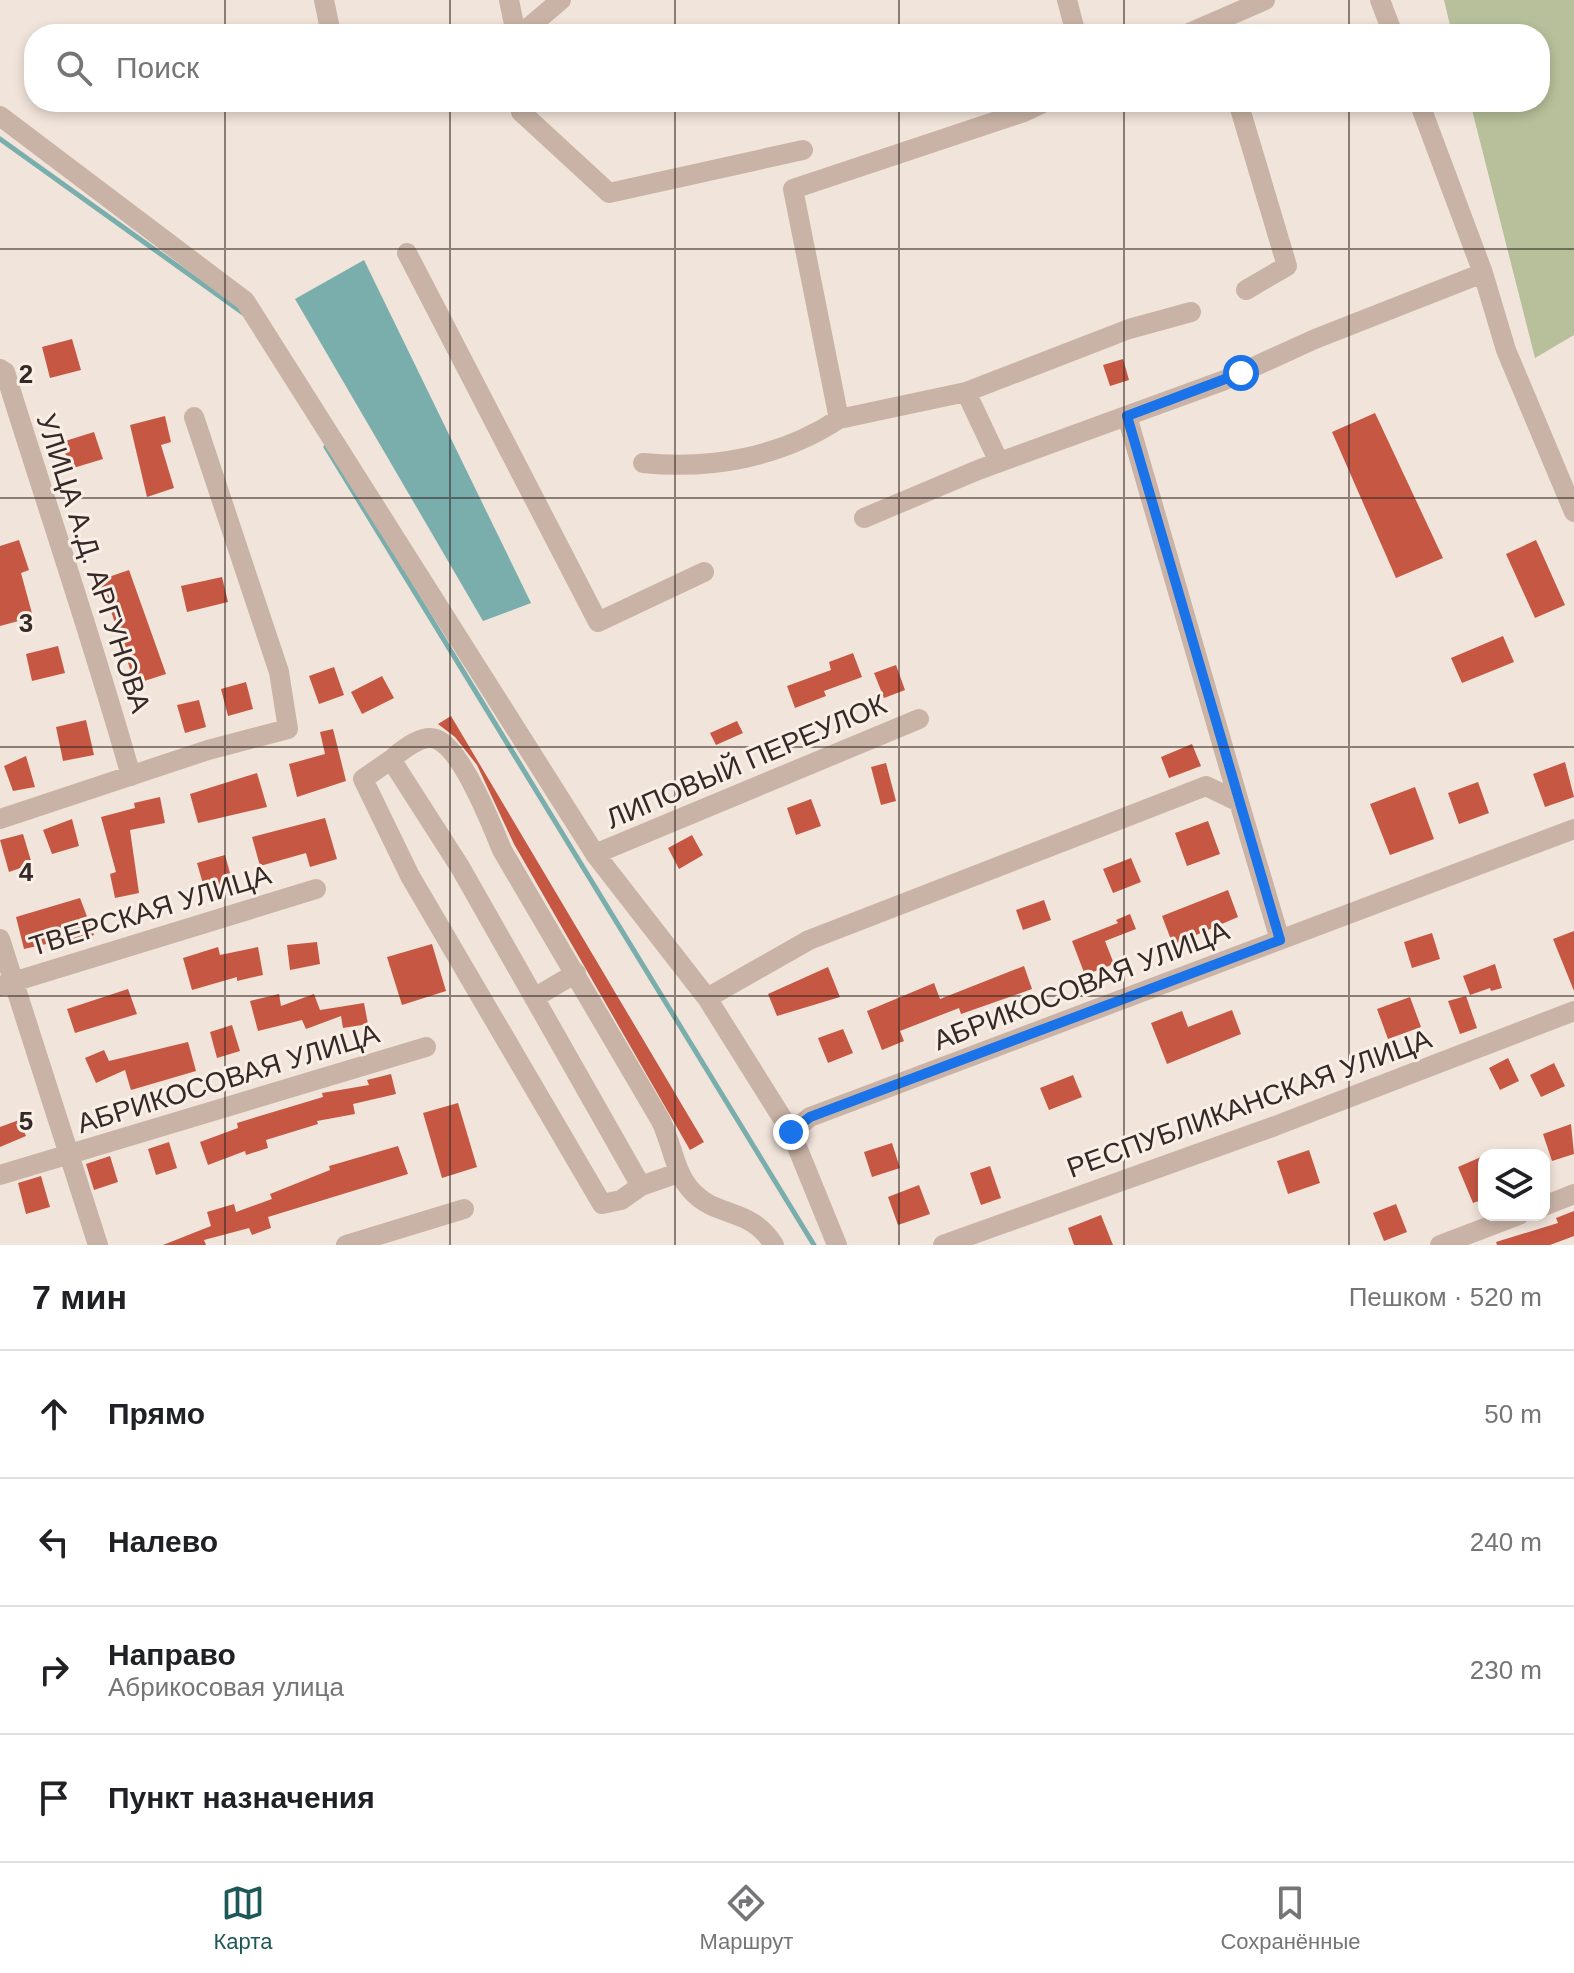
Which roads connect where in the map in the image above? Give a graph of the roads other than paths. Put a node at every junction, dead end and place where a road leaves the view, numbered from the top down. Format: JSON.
{"nodes":[{"id":1,"x":324,"y":0,"type":"edge"},
{"id":2,"x":509,"y":0,"type":"edge"},
{"id":3,"x":561,"y":0,"type":"edge"},
{"id":4,"x":1067,"y":0,"type":"edge"},
{"id":5,"x":1265,"y":0,"type":"edge"},
{"id":6,"x":1380,"y":0,"type":"edge"},
{"id":7,"x":329,"y":24,"type":"edge"},
{"id":8,"x":516,"y":24,"type":"edge"},
{"id":9,"x":531,"y":24,"type":"edge"},
{"id":10,"x":1073,"y":24,"type":"edge"},
{"id":11,"x":1223,"y":24,"type":"edge"},
{"id":12,"x":1389,"y":24,"type":"edge"},
{"id":13,"x":521,"y":112,"type":"edge"},
{"id":14,"x":1024,"y":112,"type":"edge"},
{"id":15,"x":1241,"y":112,"type":"edge"},
{"id":16,"x":1423,"y":112,"type":"edge"},
{"id":17,"x":0,"y":116,"type":"edge"},
{"id":18,"x":803,"y":150,"type":"dead end"},
{"id":19,"x":407,"y":253,"type":"dead end"},
{"id":20,"x":1483,"y":273,"type":"junction"},
{"id":21,"x":1246,"y":290,"type":"dead end"},
{"id":22,"x":1191,"y":312,"type":"dead end"},
{"id":23,"x":0,"y":369,"type":"edge"},
{"id":24,"x":966,"y":392,"type":"junction"},
{"id":25,"x":1127,"y":416,"type":"junction"},
{"id":26,"x":194,"y":417,"type":"dead end"},
{"id":27,"x":839,"y":419,"type":"junction"},
{"id":28,"x":999,"y":462,"type":"junction"},
{"id":29,"x":643,"y":463,"type":"dead end"},
{"id":30,"x":1574,"y":512,"type":"edge"},
{"id":31,"x":864,"y":518,"type":"dead end"},
{"id":32,"x":704,"y":572,"type":"dead end"},
{"id":33,"x":919,"y":719,"type":"dead end"},
{"id":34,"x":392,"y":759,"type":"junction"},
{"id":35,"x":131,"y":776,"type":"junction"},
{"id":36,"x":1239,"y":802,"type":"junction"},
{"id":37,"x":0,"y":819,"type":"edge"},
{"id":38,"x":1574,"y":829,"type":"edge"},
{"id":39,"x":595,"y":854,"type":"junction"},
{"id":40,"x":316,"y":889,"type":"dead end"},
{"id":41,"x":0,"y":939,"type":"edge"},
{"id":42,"x":1280,"y":940,"type":"junction"},
{"id":43,"x":576,"y":973,"type":"junction"},
{"id":44,"x":7,"y":984,"type":"edge"},
{"id":45,"x":534,"y":998,"type":"junction"},
{"id":46,"x":707,"y":998,"type":"junction"},
{"id":47,"x":1574,"y":1011,"type":"edge"},
{"id":48,"x":426,"y":1047,"type":"dead end"},
{"id":49,"x":791,"y":1132,"type":"junction"},
{"id":50,"x":70,"y":1155,"type":"junction"},
{"id":51,"x":678,"y":1173,"type":"junction"},
{"id":52,"x":0,"y":1175,"type":"edge"},
{"id":53,"x":641,"y":1186,"type":"junction"},
{"id":54,"x":1574,"y":1194,"type":"edge"},
{"id":55,"x":1550,"y":1204,"type":"edge"},
{"id":56,"x":464,"y":1209,"type":"dead end"},
{"id":57,"x":1503,"y":1221,"type":"edge"},
{"id":58,"x":98,"y":1245,"type":"edge"},
{"id":59,"x":346,"y":1245,"type":"edge"},
{"id":60,"x":774,"y":1245,"type":"edge"},
{"id":61,"x":837,"y":1245,"type":"edge"},
{"id":62,"x":943,"y":1245,"type":"edge"},
{"id":63,"x":1440,"y":1245,"type":"edge"}],
"edges":[{"from":1,"to":7,"type":"street"},
{"from":2,"to":8,"type":"street"},
{"from":3,"to":9,"type":"street"},
{"from":4,"to":10,"type":"street"},
{"from":5,"to":11,"type":"street"},
{"from":6,"to":12,"type":"street"},
{"from":13,"to":18,"type":"street"},
{"from":14,"to":27,"type":"street"},
{"from":15,"to":21,"type":"street"},
{"from":16,"to":20,"type":"street"},
{"from":17,"to":39,"type":"street"},
{"from":19,"to":32,"type":"street"},
{"from":20,"to":25,"type":"street"},
{"from":20,"to":30,"type":"street"},
{"from":22,"to":24,"type":"street"},
{"from":23,"to":35,"type":"street","name":"УЛИЦА А.Д. АРГУНОВА"},
{"from":24,"to":27,"type":"street"},
{"from":24,"to":28,"type":"street"},
{"from":25,"to":28,"type":"street"},
{"from":25,"to":36,"type":"street"},
{"from":26,"to":35,"type":"street"},
{"from":27,"to":29,"type":"street"},
{"from":28,"to":31,"type":"street"},
{"from":33,"to":39,"type":"street","name":"ЛИПОВЫЙ ПЕРЕУЛОК"},
{"from":34,"to":43,"type":"street"},
{"from":34,"to":45,"type":"street"},
{"from":34,"to":53,"type":"street"},
{"from":35,"to":37,"type":"street"},
{"from":36,"to":42,"type":"street"},
{"from":36,"to":46,"type":"street"},
{"from":38,"to":42,"type":"street","name":"АБРИКОСОВАЯ УЛИЦА"},
{"from":39,"to":46,"type":"street"},
{"from":40,"to":44,"type":"street","name":"ТВЕРСКАЯ УЛИЦА"},
{"from":41,"to":44,"type":"street"},
{"from":42,"to":49,"type":"street","name":"АБРИКОСОВАЯ УЛИЦА"},
{"from":43,"to":45,"type":"street"},
{"from":43,"to":51,"type":"street"},
{"from":44,"to":50,"type":"street"},
{"from":45,"to":53,"type":"street"},
{"from":46,"to":49,"type":"street"},
{"from":47,"to":62,"type":"street","name":"РЕСПУБЛИКАНСКАЯ УЛИЦА"},
{"from":48,"to":50,"type":"street","name":"АБРИКОСОВАЯ УЛИЦА"},
{"from":49,"to":61,"type":"street"},
{"from":50,"to":52,"type":"street","name":"АБРИКОСОВАЯ УЛИЦА"},
{"from":50,"to":58,"type":"street"},
{"from":51,"to":53,"type":"street"},
{"from":51,"to":60,"type":"street"},
{"from":54,"to":55,"type":"street"},
{"from":56,"to":59,"type":"street"},
{"from":57,"to":63,"type":"street"}]}
